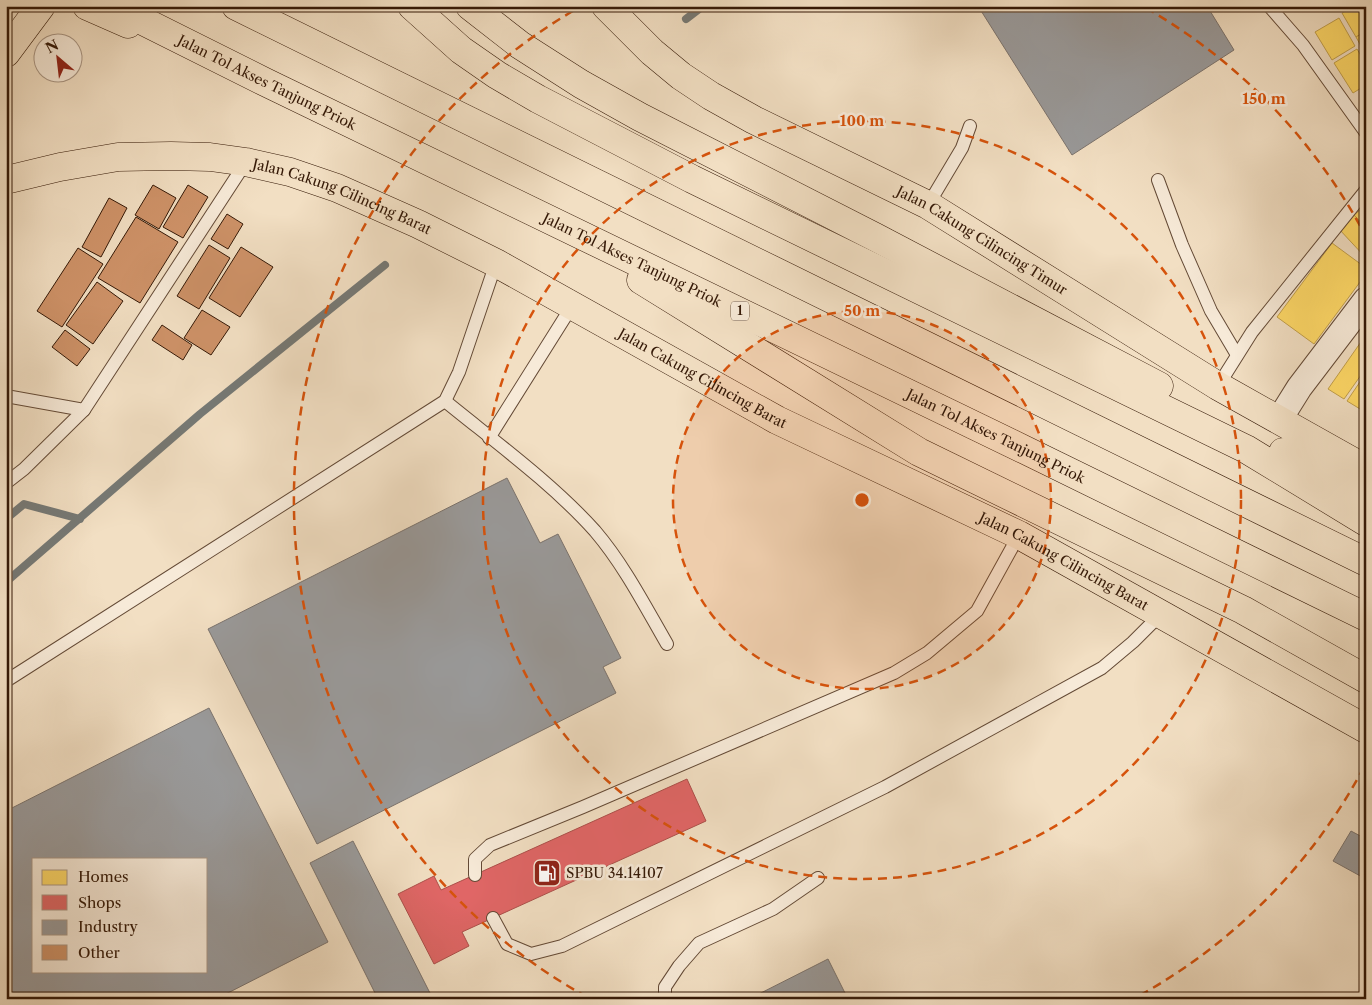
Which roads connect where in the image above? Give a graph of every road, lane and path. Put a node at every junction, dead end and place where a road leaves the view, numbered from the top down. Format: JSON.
{"nodes":[{"id":1,"x":41,"y":6,"type":"edge"},
{"id":2,"x":88,"y":6,"type":"edge"},
{"id":3,"x":113,"y":6,"type":"edge"},
{"id":4,"x":236,"y":6,"type":"edge"},
{"id":5,"x":412,"y":6,"type":"edge"},
{"id":6,"x":470,"y":6,"type":"edge"},
{"id":7,"x":606,"y":6,"type":"edge"},
{"id":8,"x":1269,"y":6,"type":"edge"},
{"id":9,"x":6,"y":53,"type":"edge"},
{"id":10,"x":265,"y":82,"type":"junction"},
{"id":11,"x":970,"y":126,"type":"dead end"},
{"id":12,"x":1366,"y":133,"type":"edge"},
{"id":13,"x":246,"y":162,"type":"junction"},
{"id":14,"x":6,"y":180,"type":"edge"},
{"id":15,"x":1158,"y":180,"type":"dead end"},
{"id":16,"x":1366,"y":190,"type":"edge"},
{"id":17,"x":512,"y":200,"type":"junction"},
{"id":18,"x":928,"y":205,"type":"junction"},
{"id":19,"x":493,"y":273,"type":"junction"},
{"id":20,"x":1366,"y":300,"type":"edge"},
{"id":21,"x":568,"y":314,"type":"junction"},
{"id":22,"x":1237,"y":355,"type":"junction"},
{"id":23,"x":1218,"y":386,"type":"junction"},
{"id":24,"x":6,"y":396,"type":"edge"},
{"id":25,"x":445,"y":401,"type":"junction"},
{"id":26,"x":84,"y":410,"type":"junction"},
{"id":27,"x":1279,"y":420,"type":"junction"},
{"id":28,"x":489,"y":438,"type":"junction"},
{"id":29,"x":1366,"y":468,"type":"edge"},
{"id":30,"x":6,"y":483,"type":"edge"},
{"id":31,"x":1366,"y":496,"type":"edge"},
{"id":32,"x":1366,"y":522,"type":"edge"},
{"id":33,"x":1019,"y":535,"type":"junction"},
{"id":34,"x":1366,"y":562,"type":"edge"},
{"id":35,"x":1161,"y":614,"type":"junction"},
{"id":36,"x":1366,"y":617,"type":"edge"},
{"id":37,"x":667,"y":644,"type":"dead end"},
{"id":38,"x":1366,"y":679,"type":"edge"},
{"id":39,"x":6,"y":681,"type":"edge"},
{"id":40,"x":1366,"y":729,"type":"edge"},
{"id":41,"x":475,"y":875,"type":"dead end"},
{"id":42,"x":818,"y":878,"type":"dead end"},
{"id":43,"x":493,"y":918,"type":"dead end"},
{"id":44,"x":665,"y":999,"type":"edge"}],
"edges":[{"from":1,"to":9,"type":"highway"},
{"from":2,"to":10,"type":"highway"},
{"from":3,"to":10,"type":"highway","name":"Jalan Tol Akses Tanjung Priok","number":"1"},
{"from":4,"to":34,"type":"highway"},
{"from":5,"to":32,"type":"highway"},
{"from":6,"to":31,"type":"highway"},
{"from":7,"to":18,"type":"highway","name":"Jalan Cakung Cilincing Timur"},
{"from":8,"to":12,"type":"lane"},
{"from":10,"to":17,"type":"highway","name":"Jalan Tol Akses Tanjung Priok","number":"1"},
{"from":11,"to":18,"type":"lane"},
{"from":13,"to":14,"type":"highway","name":"Jalan Cakung Cilincing Barat"},
{"from":13,"to":19,"type":"highway","name":"Jalan Cakung Cilincing Barat"},
{"from":13,"to":26,"type":"lane"},
{"from":15,"to":22,"type":"lane"},
{"from":16,"to":22,"type":"lane"},
{"from":17,"to":36,"type":"highway","name":"Jalan Tol Akses Tanjung Priok","number":"1"},
{"from":17,"to":38,"type":"highway"},
{"from":18,"to":23,"type":"highway","name":"Jalan Cakung Cilincing Timur"},
{"from":19,"to":21,"type":"highway","name":"Jalan Cakung Cilincing Barat"},
{"from":19,"to":25,"type":"lane"},
{"from":20,"to":27,"type":"street"},
{"from":21,"to":28,"type":"lane"},
{"from":21,"to":33,"type":"highway","name":"Jalan Cakung Cilincing Barat"},
{"from":22,"to":23,"type":"lane"},
{"from":23,"to":27,"type":"highway","name":"Jalan Cakung Cilincing Timur"},
{"from":24,"to":26,"type":"lane"},
{"from":25,"to":28,"type":"lane"},
{"from":25,"to":39,"type":"lane"},
{"from":26,"to":30,"type":"lane"},
{"from":27,"to":29,"type":"highway","name":"Jalan Cakung Cilincing Timur"},
{"from":28,"to":37,"type":"lane"},
{"from":33,"to":35,"type":"highway","name":"Jalan Cakung Cilincing Barat"},
{"from":33,"to":41,"type":"lane"},
{"from":35,"to":40,"type":"highway","name":"Jalan Cakung Cilincing Barat"},
{"from":35,"to":43,"type":"lane"},
{"from":42,"to":44,"type":"lane"}]}
